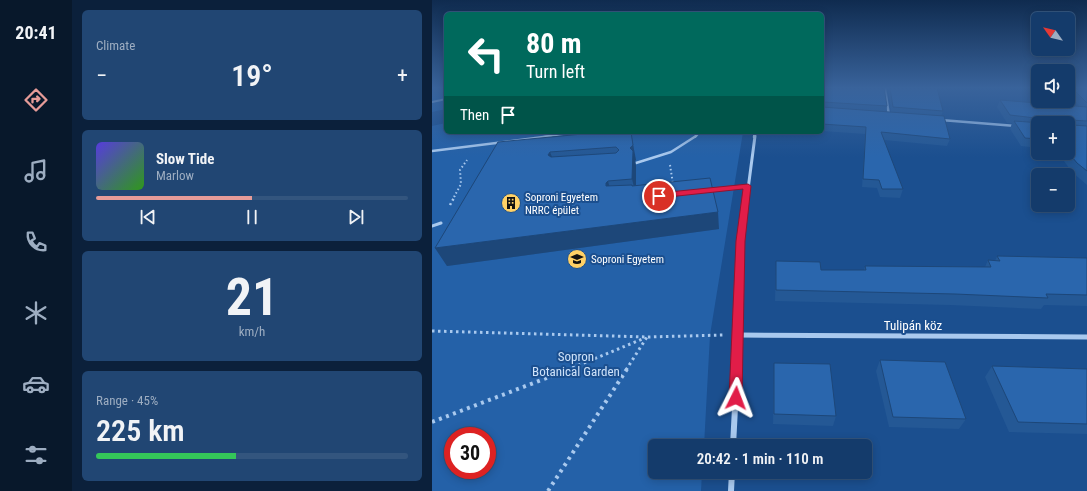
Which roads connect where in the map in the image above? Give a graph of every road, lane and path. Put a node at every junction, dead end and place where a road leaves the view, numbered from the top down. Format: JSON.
{"nodes":[{"id":1,"x":888,"y":111,"type":"edge"},
{"id":2,"x":882,"y":115,"type":"edge"},
{"id":3,"x":889,"y":116,"type":"junction"},
{"id":4,"x":897,"y":116,"type":"edge"},
{"id":5,"x":936,"y":120,"type":"edge"},
{"id":6,"x":1022,"y":127,"type":"edge"},
{"id":7,"x":563,"y":134,"type":"edge"},
{"id":8,"x":698,"y":134,"type":"edge"},
{"id":9,"x":756,"y":134,"type":"edge"},
{"id":10,"x":432,"y":151,"type":"edge"},
{"id":11,"x":668,"y":153,"type":"junction"},
{"id":12,"x":636,"y":163,"type":"dead end"},
{"id":13,"x":460,"y":170,"type":"dead end"},
{"id":14,"x":748,"y":186,"type":"junction"},
{"id":15,"x":673,"y":187,"type":"edge"},
{"id":16,"x":704,"y":191,"type":"edge"},
{"id":17,"x":450,"y":205,"type":"dead end"},
{"id":18,"x":440,"y":223,"type":"dead end"},
{"id":19,"x":432,"y":226,"type":"edge"},
{"id":20,"x":432,"y":331,"type":"edge"},
{"id":21,"x":739,"y":335,"type":"junction"},
{"id":22,"x":647,"y":337,"type":"junction"},
{"id":23,"x":1087,"y":337,"type":"edge"},
{"id":24,"x":432,"y":422,"type":"edge"},
{"id":25,"x":733,"y":439,"type":"edge"},
{"id":26,"x":732,"y":479,"type":"edge"},
{"id":27,"x":548,"y":491,"type":"edge"},
{"id":28,"x":731,"y":491,"type":"edge"}],
"edges":[{"from":1,"to":3,"type":"street"},
{"from":2,"to":3,"type":"street"},
{"from":3,"to":4,"type":"street"},
{"from":5,"to":6,"type":"street"},
{"from":7,"to":10,"type":"lane"},
{"from":8,"to":11,"type":"lane"},
{"from":9,"to":14,"type":"street"},
{"from":11,"to":12,"type":"lane"},
{"from":11,"to":15,"type":"path"},
{"from":13,"to":17,"type":"path"},
{"from":14,"to":16,"type":"lane"},
{"from":14,"to":21,"type":"street"},
{"from":18,"to":19,"type":"lane"},
{"from":20,"to":22,"type":"path"},
{"from":21,"to":22,"type":"path"},
{"from":21,"to":23,"type":"street","name":"Tulipán köz"},
{"from":21,"to":25,"type":"street"},
{"from":22,"to":24,"type":"path"},
{"from":22,"to":27,"type":"path"},
{"from":26,"to":28,"type":"street"}]}
